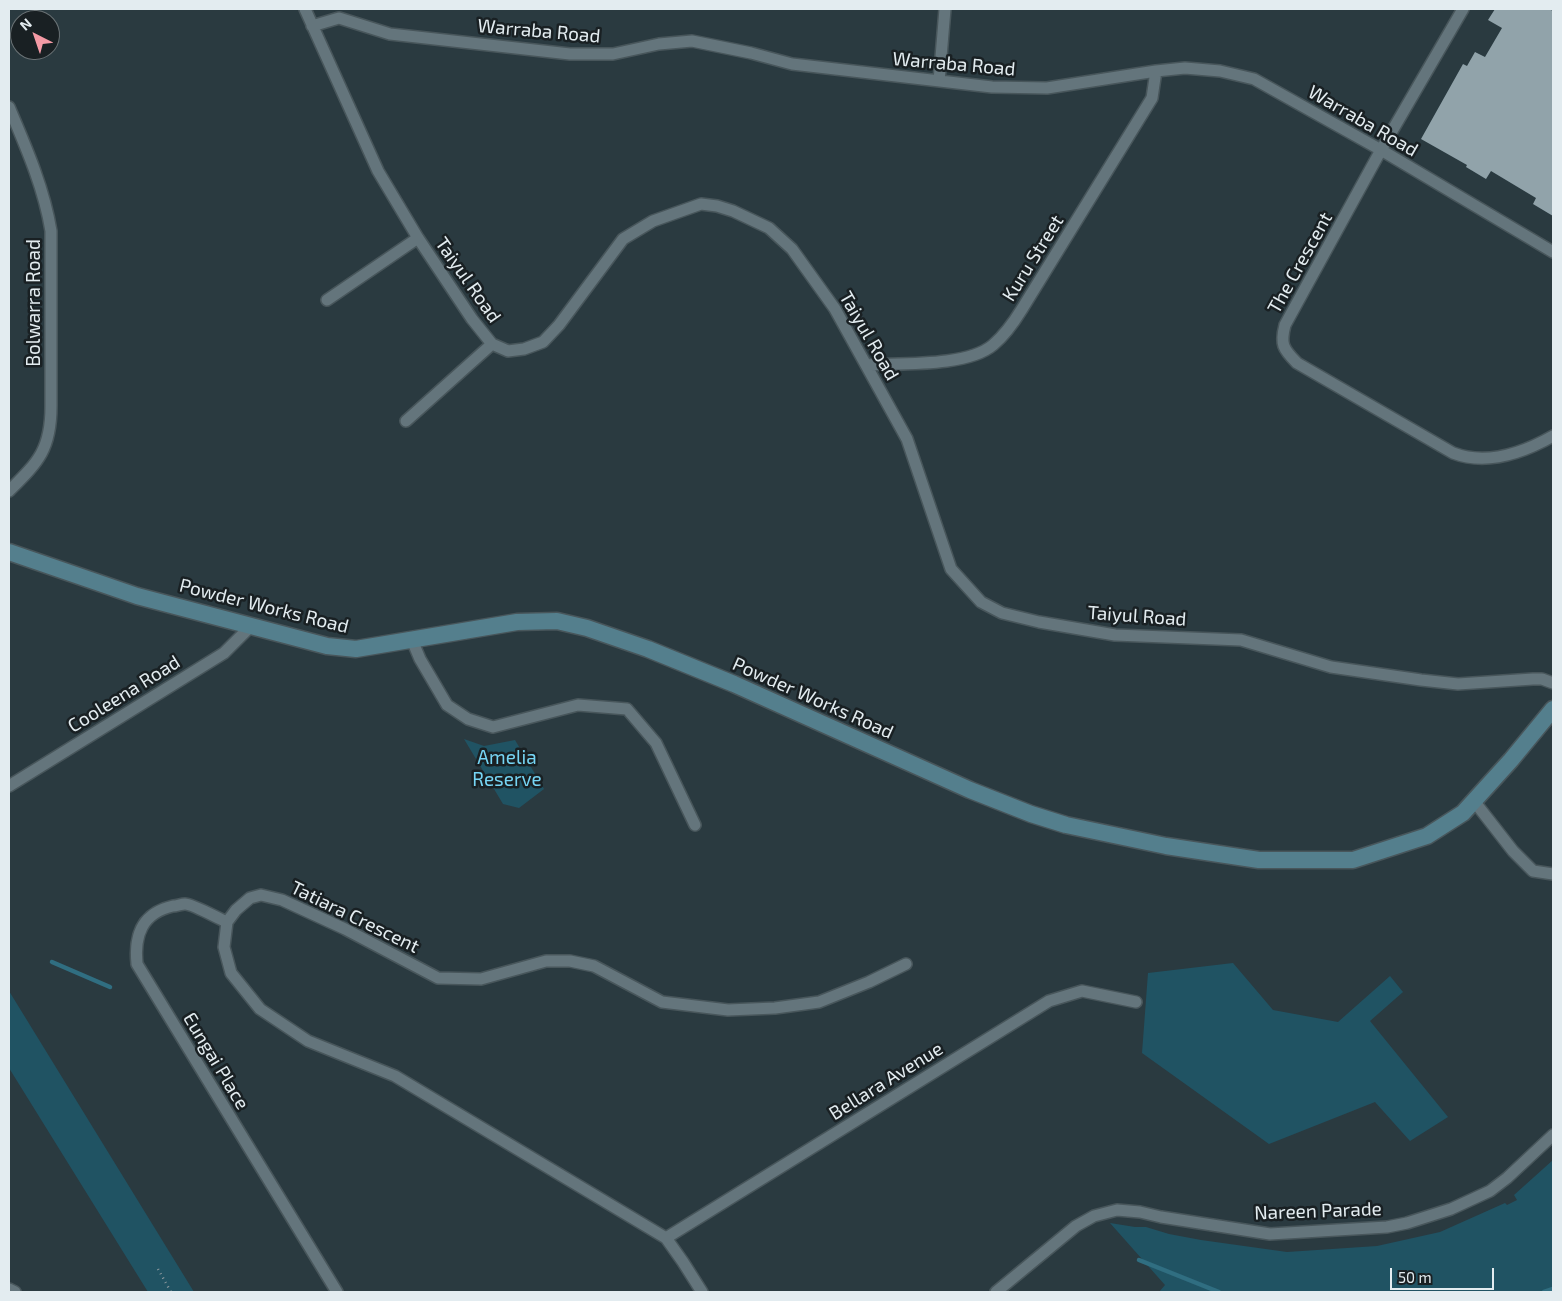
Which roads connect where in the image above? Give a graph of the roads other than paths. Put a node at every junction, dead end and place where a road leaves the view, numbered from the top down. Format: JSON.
{"nodes":[{"id":1,"x":305,"y":9,"type":"edge"},
{"id":2,"x":945,"y":9,"type":"edge"},
{"id":3,"x":1463,"y":9,"type":"edge"},
{"id":4,"x":312,"y":26,"type":"junction"},
{"id":5,"x":1156,"y":71,"type":"junction"},
{"id":6,"x":939,"y":81,"type":"junction"},
{"id":7,"x":9,"y":107,"type":"edge"},
{"id":8,"x":1381,"y":150,"type":"junction"},
{"id":9,"x":418,"y":238,"type":"junction"},
{"id":10,"x":1553,"y":252,"type":"edge"},
{"id":11,"x":327,"y":300,"type":"dead end"},
{"id":12,"x":492,"y":344,"type":"junction"},
{"id":13,"x":866,"y":364,"type":"junction"},
{"id":14,"x":406,"y":421,"type":"dead end"},
{"id":15,"x":1553,"y":436,"type":"edge"},
{"id":16,"x":9,"y":492,"type":"edge"},
{"id":17,"x":9,"y":552,"type":"edge"},
{"id":18,"x":252,"y":625,"type":"junction"},
{"id":19,"x":412,"y":640,"type":"junction"},
{"id":20,"x":1553,"y":683,"type":"edge"},
{"id":21,"x":1553,"y":709,"type":"edge"},
{"id":22,"x":9,"y":786,"type":"edge"},
{"id":23,"x":1474,"y":801,"type":"junction"},
{"id":24,"x":695,"y":825,"type":"dead end"},
{"id":25,"x":1553,"y":874,"type":"edge"},
{"id":26,"x":228,"y":922,"type":"junction"},
{"id":27,"x":906,"y":964,"type":"dead end"},
{"id":28,"x":1136,"y":1002,"type":"dead end"},
{"id":29,"x":1553,"y":1135,"type":"edge"},
{"id":30,"x":666,"y":1238,"type":"junction"},
{"id":31,"x":9,"y":1289,"type":"edge"},
{"id":32,"x":15,"y":1292,"type":"edge"},
{"id":33,"x":337,"y":1292,"type":"edge"},
{"id":34,"x":702,"y":1292,"type":"edge"},
{"id":35,"x":996,"y":1292,"type":"edge"}],
"edges":[{"from":1,"to":4,"type":"street","name":"Taiyul Road"},
{"from":2,"to":6,"type":"street"},
{"from":3,"to":8,"type":"street","name":"The Crescent"},
{"from":4,"to":6,"type":"street","name":"Warraba Road"},
{"from":4,"to":9,"type":"street","name":"Taiyul Road"},
{"from":5,"to":6,"type":"street","name":"Warraba Road"},
{"from":5,"to":8,"type":"street","name":"Warraba Road"},
{"from":5,"to":13,"type":"street","name":"Kuru Street"},
{"from":7,"to":16,"type":"street","name":"Bolwarra Road"},
{"from":8,"to":10,"type":"street","name":"Warraba Road"},
{"from":8,"to":15,"type":"street","name":"The Crescent"},
{"from":9,"to":11,"type":"street"},
{"from":9,"to":12,"type":"street","name":"Taiyul Road"},
{"from":12,"to":13,"type":"street","name":"Taiyul Road"},
{"from":12,"to":14,"type":"street"},
{"from":13,"to":20,"type":"street","name":"Taiyul Road"},
{"from":17,"to":18,"type":"main road","name":"Powder Works Road"},
{"from":18,"to":19,"type":"main road","name":"Powder Works Road"},
{"from":18,"to":22,"type":"street","name":"Cooleena Road"},
{"from":19,"to":23,"type":"main road","name":"Powder Works Road"},
{"from":19,"to":24,"type":"street"},
{"from":21,"to":23,"type":"main road","name":"Powder Works Road"},
{"from":23,"to":25,"type":"street"},
{"from":26,"to":27,"type":"street","name":"Tatiara Crescent"},
{"from":26,"to":30,"type":"street"},
{"from":26,"to":33,"type":"street","name":"Eungai Place"},
{"from":28,"to":30,"type":"street","name":"Bellara Avenue"},
{"from":29,"to":35,"type":"street","name":"Nareen Parade"},
{"from":30,"to":34,"type":"street"},
{"from":31,"to":32,"type":"street"}]}
